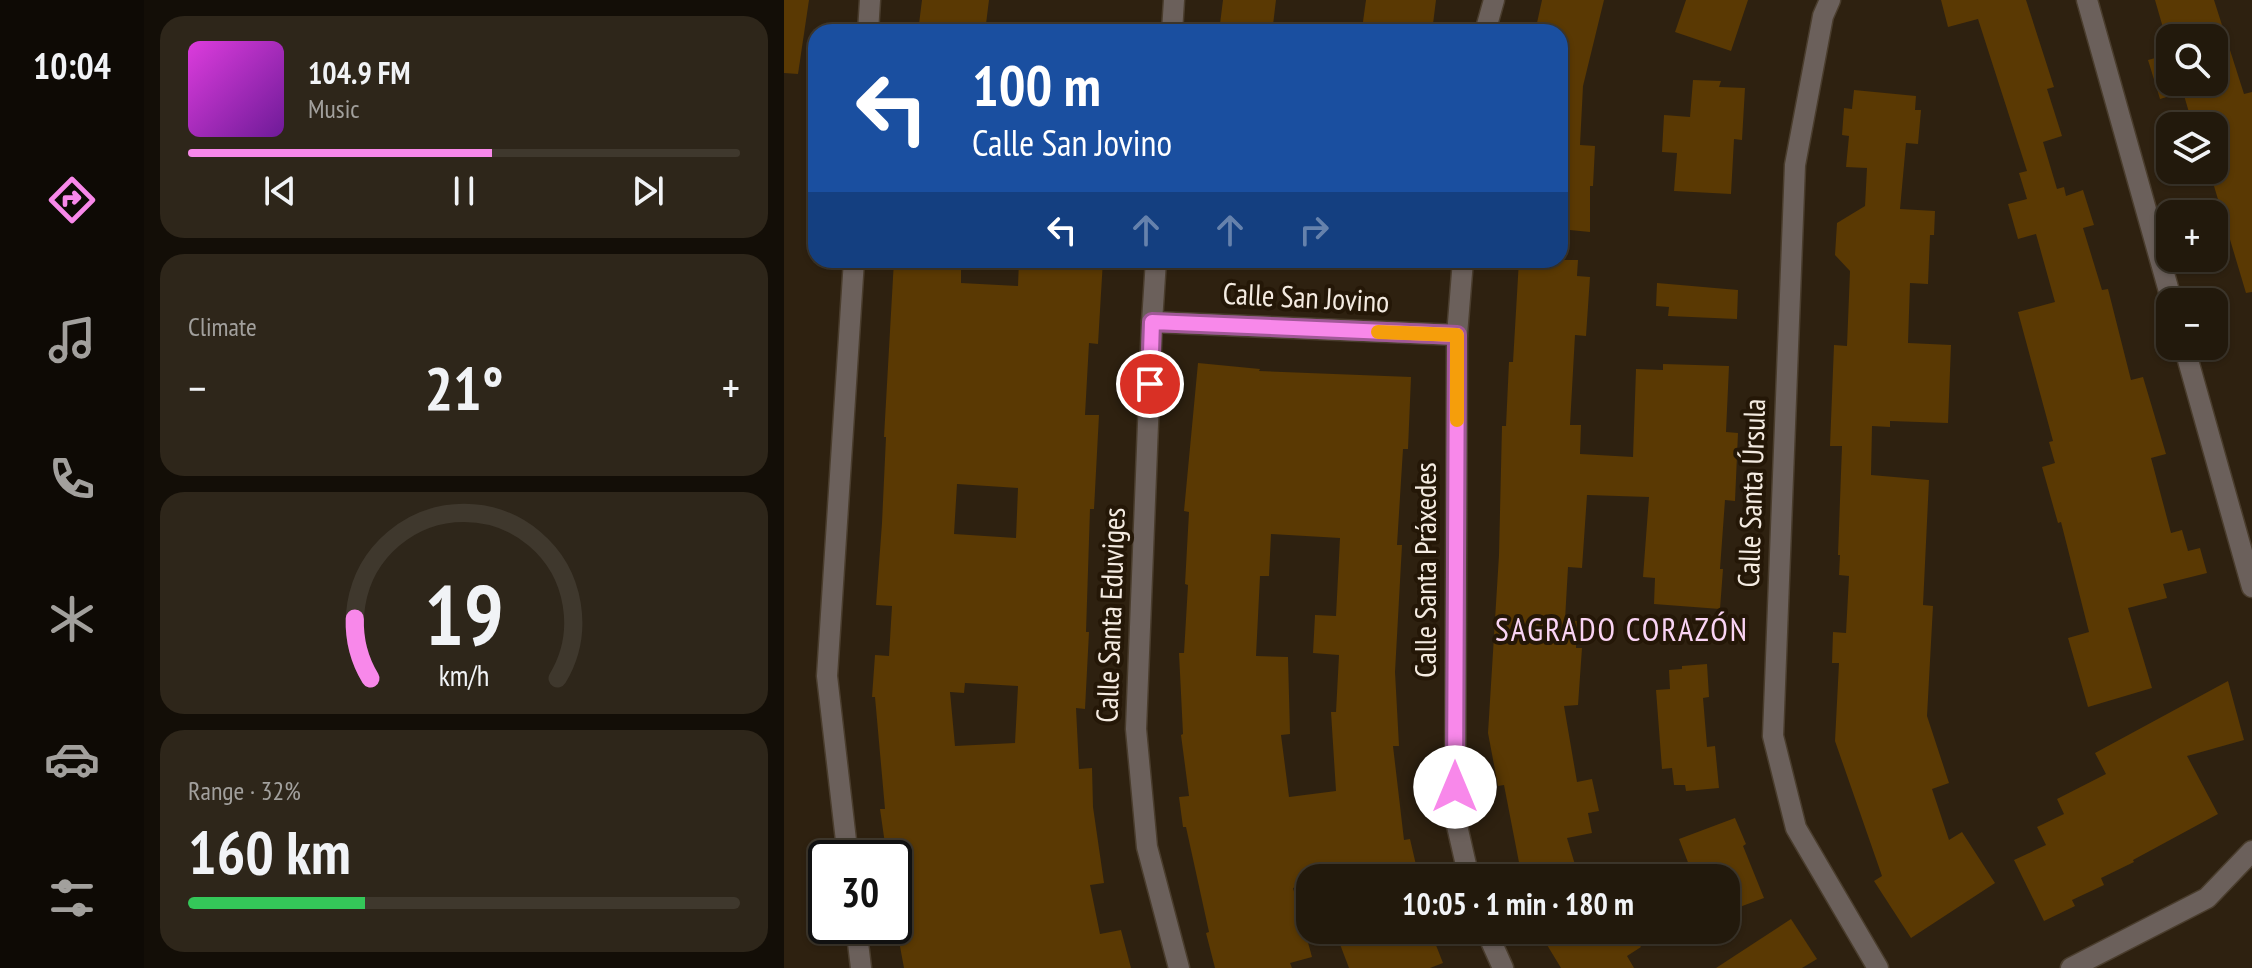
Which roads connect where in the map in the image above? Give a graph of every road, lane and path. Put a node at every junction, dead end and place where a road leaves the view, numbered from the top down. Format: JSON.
{"nodes":[{"id":1,"x":870,"y":0,"type":"edge"},
{"id":2,"x":1174,"y":0,"type":"edge"},
{"id":3,"x":1494,"y":0,"type":"edge"},
{"id":4,"x":1830,"y":0,"type":"edge"},
{"id":5,"x":2087,"y":0,"type":"edge"},
{"id":6,"x":868,"y":24,"type":"edge"},
{"id":7,"x":1172,"y":24,"type":"edge"},
{"id":8,"x":1487,"y":24,"type":"edge"},
{"id":9,"x":853,"y":268,"type":"edge"},
{"id":10,"x":1155,"y":268,"type":"edge"},
{"id":11,"x":1462,"y":268,"type":"edge"},
{"id":12,"x":2168,"y":288,"type":"edge"},
{"id":13,"x":1152,"y":322,"type":"junction"},
{"id":14,"x":1457,"y":335,"type":"junction"},
{"id":15,"x":2188,"y":360,"type":"edge"},
{"id":16,"x":2252,"y":587,"type":"edge"},
{"id":17,"x":846,"y":840,"type":"edge"},
{"id":18,"x":2252,"y":851,"type":"edge"},
{"id":19,"x":1466,"y":864,"type":"edge"},
{"id":20,"x":858,"y":944,"type":"edge"},
{"id":21,"x":1492,"y":944,"type":"edge"},
{"id":22,"x":861,"y":968,"type":"edge"},
{"id":23,"x":1179,"y":968,"type":"edge"},
{"id":24,"x":1503,"y":968,"type":"edge"},
{"id":25,"x":1878,"y":968,"type":"edge"},
{"id":26,"x":2071,"y":968,"type":"edge"}],
"edges":[{"from":1,"to":6,"type":"street"},
{"from":2,"to":7,"type":"street"},
{"from":3,"to":8,"type":"street"},
{"from":4,"to":25,"type":"street","name":"Calle Santa Úrsula"},
{"from":5,"to":12,"type":"street"},
{"from":9,"to":17,"type":"street"},
{"from":10,"to":13,"type":"street","name":"Calle Santa Eduviges"},
{"from":11,"to":14,"type":"street","name":"Calle Santa Práxedes"},
{"from":13,"to":14,"type":"street","name":"Calle San Jovino"},
{"from":13,"to":23,"type":"street","name":"Calle Santa Eduviges"},
{"from":14,"to":19,"type":"street","name":"Calle Santa Práxedes"},
{"from":15,"to":16,"type":"street"},
{"from":18,"to":26,"type":"street"},
{"from":20,"to":22,"type":"street"},
{"from":21,"to":24,"type":"street"}]}
